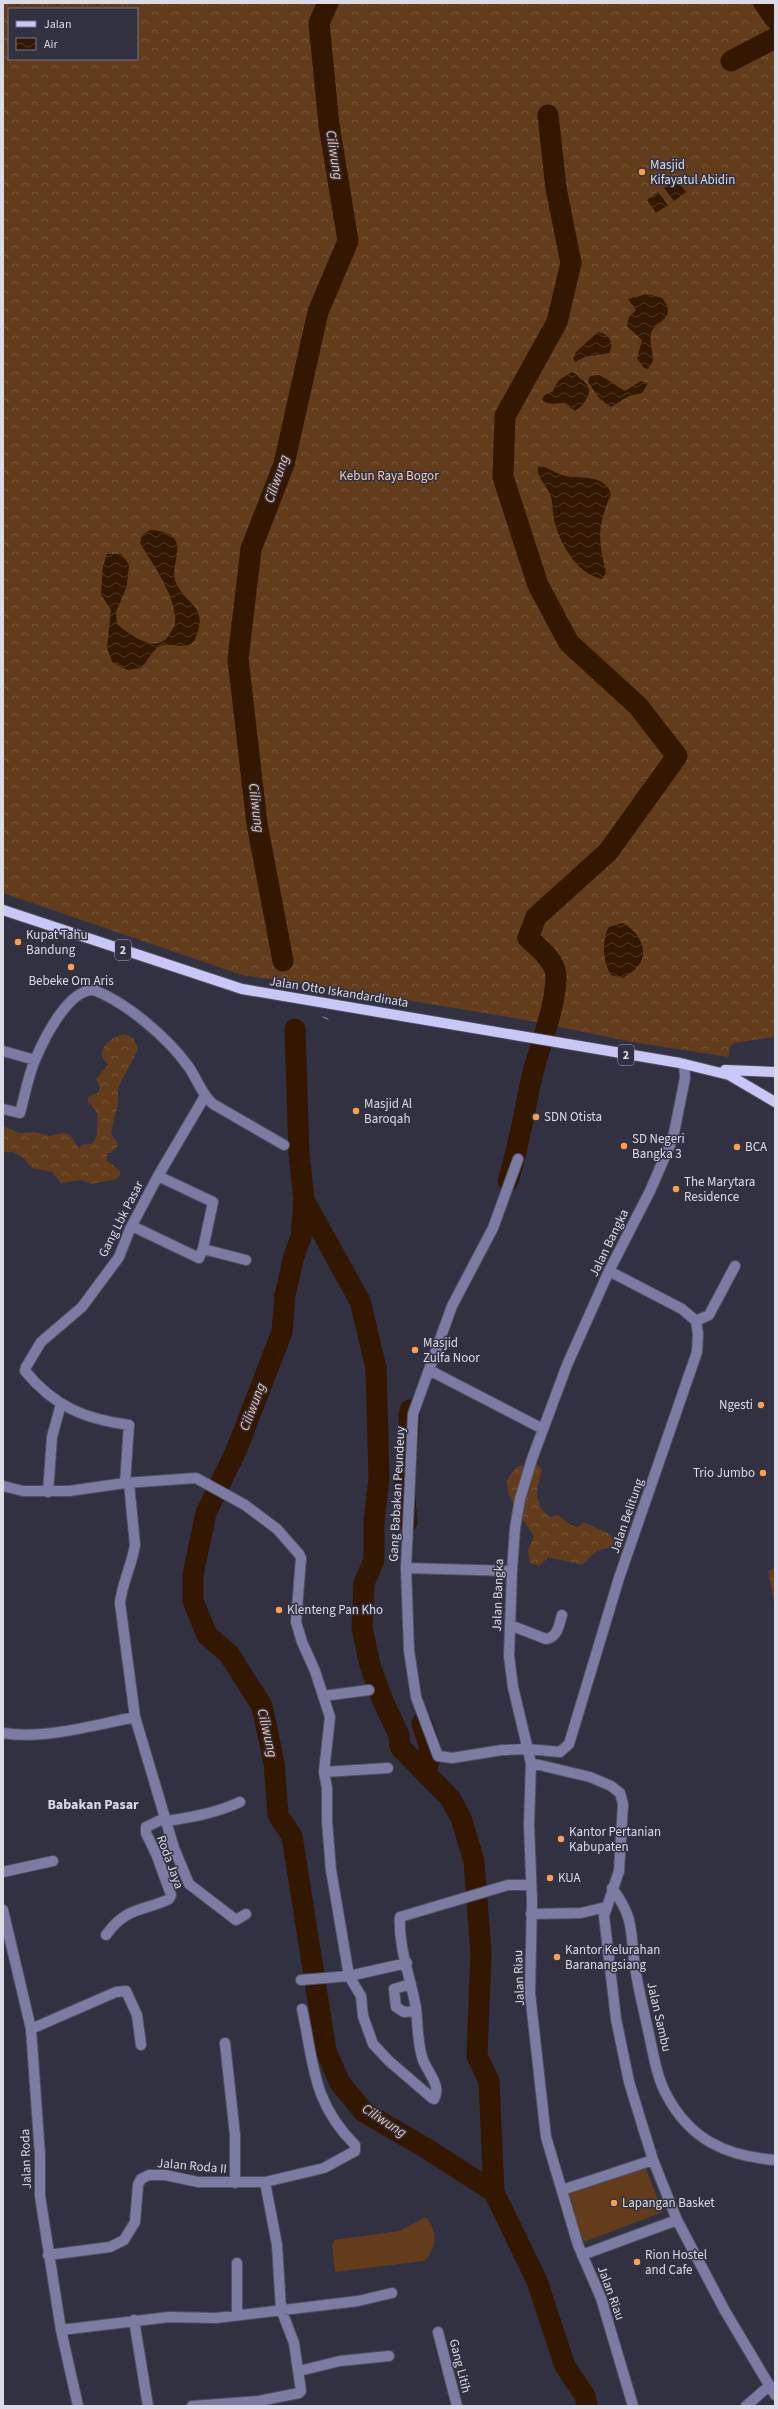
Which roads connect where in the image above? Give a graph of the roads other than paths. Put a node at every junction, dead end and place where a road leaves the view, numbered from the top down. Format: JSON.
{"nodes":[{"id":1,"x":3,"y":910,"type":"edge"},
{"id":2,"x":3,"y":1051,"type":"edge"},
{"id":3,"x":34,"y":1060,"type":"junction"},
{"id":4,"x":682,"y":1064,"type":"junction"},
{"id":5,"x":775,"y":1072,"type":"edge"},
{"id":6,"x":205,"y":1096,"type":"junction"},
{"id":7,"x":775,"y":1102,"type":"edge"},
{"id":8,"x":3,"y":1110,"type":"edge"},
{"id":9,"x":284,"y":1145,"type":"dead end"},
{"id":10,"x":518,"y":1159,"type":"dead end"},
{"id":11,"x":158,"y":1176,"type":"junction"},
{"id":12,"x":132,"y":1226,"type":"junction"},
{"id":13,"x":203,"y":1249,"type":"junction"},
{"id":14,"x":246,"y":1260,"type":"dead end"},
{"id":15,"x":735,"y":1266,"type":"dead end"},
{"id":16,"x":609,"y":1271,"type":"junction"},
{"id":17,"x":696,"y":1321,"type":"junction"},
{"id":18,"x":429,"y":1370,"type":"junction"},
{"id":19,"x":61,"y":1404,"type":"junction"},
{"id":20,"x":543,"y":1429,"type":"junction"},
{"id":21,"x":127,"y":1483,"type":"junction"},
{"id":22,"x":3,"y":1486,"type":"edge"},
{"id":23,"x":48,"y":1492,"type":"junction"},
{"id":24,"x":406,"y":1568,"type":"junction"},
{"id":25,"x":512,"y":1571,"type":"junction"},
{"id":26,"x":562,"y":1615,"type":"dead end"},
{"id":27,"x":510,"y":1626,"type":"junction"},
{"id":28,"x":369,"y":1690,"type":"dead end"},
{"id":29,"x":323,"y":1696,"type":"junction"},
{"id":30,"x":136,"y":1717,"type":"junction"},
{"id":31,"x":3,"y":1733,"type":"edge"},
{"id":32,"x":527,"y":1749,"type":"junction"},
{"id":33,"x":531,"y":1763,"type":"junction"},
{"id":34,"x":388,"y":1768,"type":"dead end"},
{"id":35,"x":324,"y":1772,"type":"junction"},
{"id":36,"x":240,"y":1802,"type":"dead end"},
{"id":37,"x":166,"y":1820,"type":"junction"},
{"id":38,"x":53,"y":1861,"type":"dead end"},
{"id":39,"x":3,"y":1872,"type":"edge"},
{"id":40,"x":531,"y":1885,"type":"junction"},
{"id":41,"x":612,"y":1888,"type":"junction"},
{"id":42,"x":606,"y":1907,"type":"junction"},
{"id":43,"x":3,"y":1910,"type":"edge"},
{"id":44,"x":246,"y":1914,"type":"dead end"},
{"id":45,"x":531,"y":1914,"type":"junction"},
{"id":46,"x":5,"y":1928,"type":"edge"},
{"id":47,"x":106,"y":1935,"type":"dead end"},
{"id":48,"x":406,"y":1963,"type":"junction"},
{"id":49,"x":349,"y":1976,"type":"junction"},
{"id":50,"x":301,"y":1980,"type":"dead end"},
{"id":51,"x":411,"y":1984,"type":"junction"},
{"id":52,"x":302,"y":2009,"type":"dead end"},
{"id":53,"x":416,"y":2011,"type":"junction"},
{"id":54,"x":30,"y":2029,"type":"junction"},
{"id":55,"x":225,"y":2043,"type":"dead end"},
{"id":56,"x":141,"y":2045,"type":"dead end"},
{"id":57,"x":653,"y":2160,"type":"junction"},
{"id":58,"x":775,"y":2160,"type":"edge"},
{"id":59,"x":265,"y":2182,"type":"junction"},
{"id":60,"x":235,"y":2183,"type":"junction"},
{"id":61,"x":562,"y":2190,"type":"junction"},
{"id":62,"x":677,"y":2220,"type":"junction"},
{"id":63,"x":48,"y":2255,"type":"junction"},
{"id":64,"x":582,"y":2255,"type":"junction"},
{"id":65,"x":237,"y":2263,"type":"dead end"},
{"id":66,"x":392,"y":2293,"type":"dead end"},
{"id":67,"x":282,"y":2310,"type":"junction"},
{"id":68,"x":237,"y":2315,"type":"junction"},
{"id":69,"x":134,"y":2320,"type":"junction"},
{"id":70,"x":60,"y":2330,"type":"junction"},
{"id":71,"x":438,"y":2332,"type":"dead end"},
{"id":72,"x":389,"y":2356,"type":"dead end"},
{"id":73,"x":299,"y":2371,"type":"junction"},
{"id":74,"x":769,"y":2386,"type":"junction"},
{"id":75,"x":775,"y":2395,"type":"edge"},
{"id":76,"x":78,"y":2406,"type":"edge"},
{"id":77,"x":148,"y":2406,"type":"edge"},
{"id":78,"x":192,"y":2406,"type":"edge"},
{"id":79,"x":458,"y":2406,"type":"edge"},
{"id":80,"x":633,"y":2406,"type":"edge"},
{"id":81,"x":746,"y":2406,"type":"edge"}],
"edges":[{"from":1,"to":4,"type":"main road","name":"Jalan Otto Iskandardinata","number":"2"},
{"from":2,"to":3,"type":"street"},
{"from":3,"to":6,"type":"street"},
{"from":3,"to":8,"type":"street"},
{"from":4,"to":5,"type":"main road","name":"Jalan Otto Iskandardinata","number":"2"},
{"from":4,"to":7,"type":"main road","name":"Jalan Otto Iskandardinata","number":"2"},
{"from":4,"to":16,"type":"street","name":"Jalan Bangka"},
{"from":6,"to":9,"type":"street"},
{"from":6,"to":11,"type":"street","name":"Gang Lbk Pasar"},
{"from":10,"to":18,"type":"street","name":"Gang Babakan Peundeuy"},
{"from":11,"to":12,"type":"street","name":"Gang Lbk Pasar"},
{"from":11,"to":13,"type":"street"},
{"from":12,"to":13,"type":"street"},
{"from":12,"to":19,"type":"street","name":"Gang Lbk Pasar"},
{"from":13,"to":14,"type":"street"},
{"from":15,"to":17,"type":"street"},
{"from":16,"to":17,"type":"street"},
{"from":16,"to":20,"type":"street","name":"Jalan Bangka"},
{"from":17,"to":32,"type":"street","name":"Jalan Belitung"},
{"from":18,"to":20,"type":"street"},
{"from":18,"to":24,"type":"street","name":"Gang Babakan Peundeuy"},
{"from":19,"to":21,"type":"street"},
{"from":19,"to":23,"type":"street"},
{"from":20,"to":25,"type":"street","name":"Jalan Bangka"},
{"from":21,"to":23,"type":"street"},
{"from":21,"to":29,"type":"street"},
{"from":21,"to":30,"type":"street"},
{"from":22,"to":23,"type":"street"},
{"from":24,"to":25,"type":"street"},
{"from":24,"to":32,"type":"street","name":"Gang Babakan Peundeuy"},
{"from":25,"to":27,"type":"street","name":"Jalan Bangka"},
{"from":26,"to":27,"type":"street"},
{"from":27,"to":32,"type":"street","name":"Jalan Bangka"},
{"from":28,"to":29,"type":"street"},
{"from":29,"to":35,"type":"street"},
{"from":30,"to":31,"type":"street"},
{"from":30,"to":37,"type":"street"},
{"from":32,"to":33,"type":"street","name":"Jalan Bangka"},
{"from":33,"to":40,"type":"street","name":"Jalan Riau"},
{"from":33,"to":41,"type":"street"},
{"from":34,"to":35,"type":"street"},
{"from":35,"to":49,"type":"street"},
{"from":36,"to":37,"type":"street"},
{"from":37,"to":44,"type":"street"},
{"from":37,"to":47,"type":"street","name":"Roda Jaya"},
{"from":38,"to":39,"type":"street"},
{"from":40,"to":45,"type":"street","name":"Jalan Riau"},
{"from":40,"to":48,"type":"street"},
{"from":41,"to":42,"type":"street"},
{"from":41,"to":58,"type":"street","name":"Jalan Sambu"},
{"from":42,"to":45,"type":"street"},
{"from":42,"to":57,"type":"street"},
{"from":43,"to":46,"type":"street","name":"Jalan Roda"},
{"from":45,"to":61,"type":"street","name":"Jalan Riau"},
{"from":46,"to":54,"type":"street","name":"Jalan Roda"},
{"from":48,"to":49,"type":"street"},
{"from":48,"to":51,"type":"street"},
{"from":49,"to":50,"type":"street"},
{"from":49,"to":53,"type":"street"},
{"from":51,"to":53,"type":"street"},
{"from":51,"to":53,"type":"street"},
{"from":52,"to":59,"type":"street","name":"Jalan Roda II"},
{"from":54,"to":56,"type":"street"},
{"from":54,"to":63,"type":"street","name":"Jalan Roda"},
{"from":55,"to":60,"type":"street"},
{"from":57,"to":61,"type":"street"},
{"from":57,"to":62,"type":"street"},
{"from":59,"to":60,"type":"street","name":"Jalan Roda II"},
{"from":59,"to":67,"type":"street"},
{"from":60,"to":63,"type":"street","name":"Jalan Roda II"},
{"from":61,"to":64,"type":"street","name":"Jalan Riau"},
{"from":62,"to":64,"type":"street"},
{"from":62,"to":74,"type":"street"},
{"from":63,"to":70,"type":"street","name":"Jalan Roda"},
{"from":64,"to":80,"type":"street","name":"Jalan Riau"},
{"from":65,"to":68,"type":"street"},
{"from":66,"to":67,"type":"street"},
{"from":67,"to":68,"type":"street"},
{"from":67,"to":73,"type":"street"},
{"from":68,"to":69,"type":"street"},
{"from":69,"to":70,"type":"street"},
{"from":69,"to":77,"type":"street"},
{"from":70,"to":76,"type":"street","name":"Jalan Roda"},
{"from":71,"to":79,"type":"street","name":"Gang Litih"},
{"from":72,"to":73,"type":"street"},
{"from":73,"to":78,"type":"street"},
{"from":74,"to":75,"type":"street"},
{"from":74,"to":81,"type":"street"}]}
